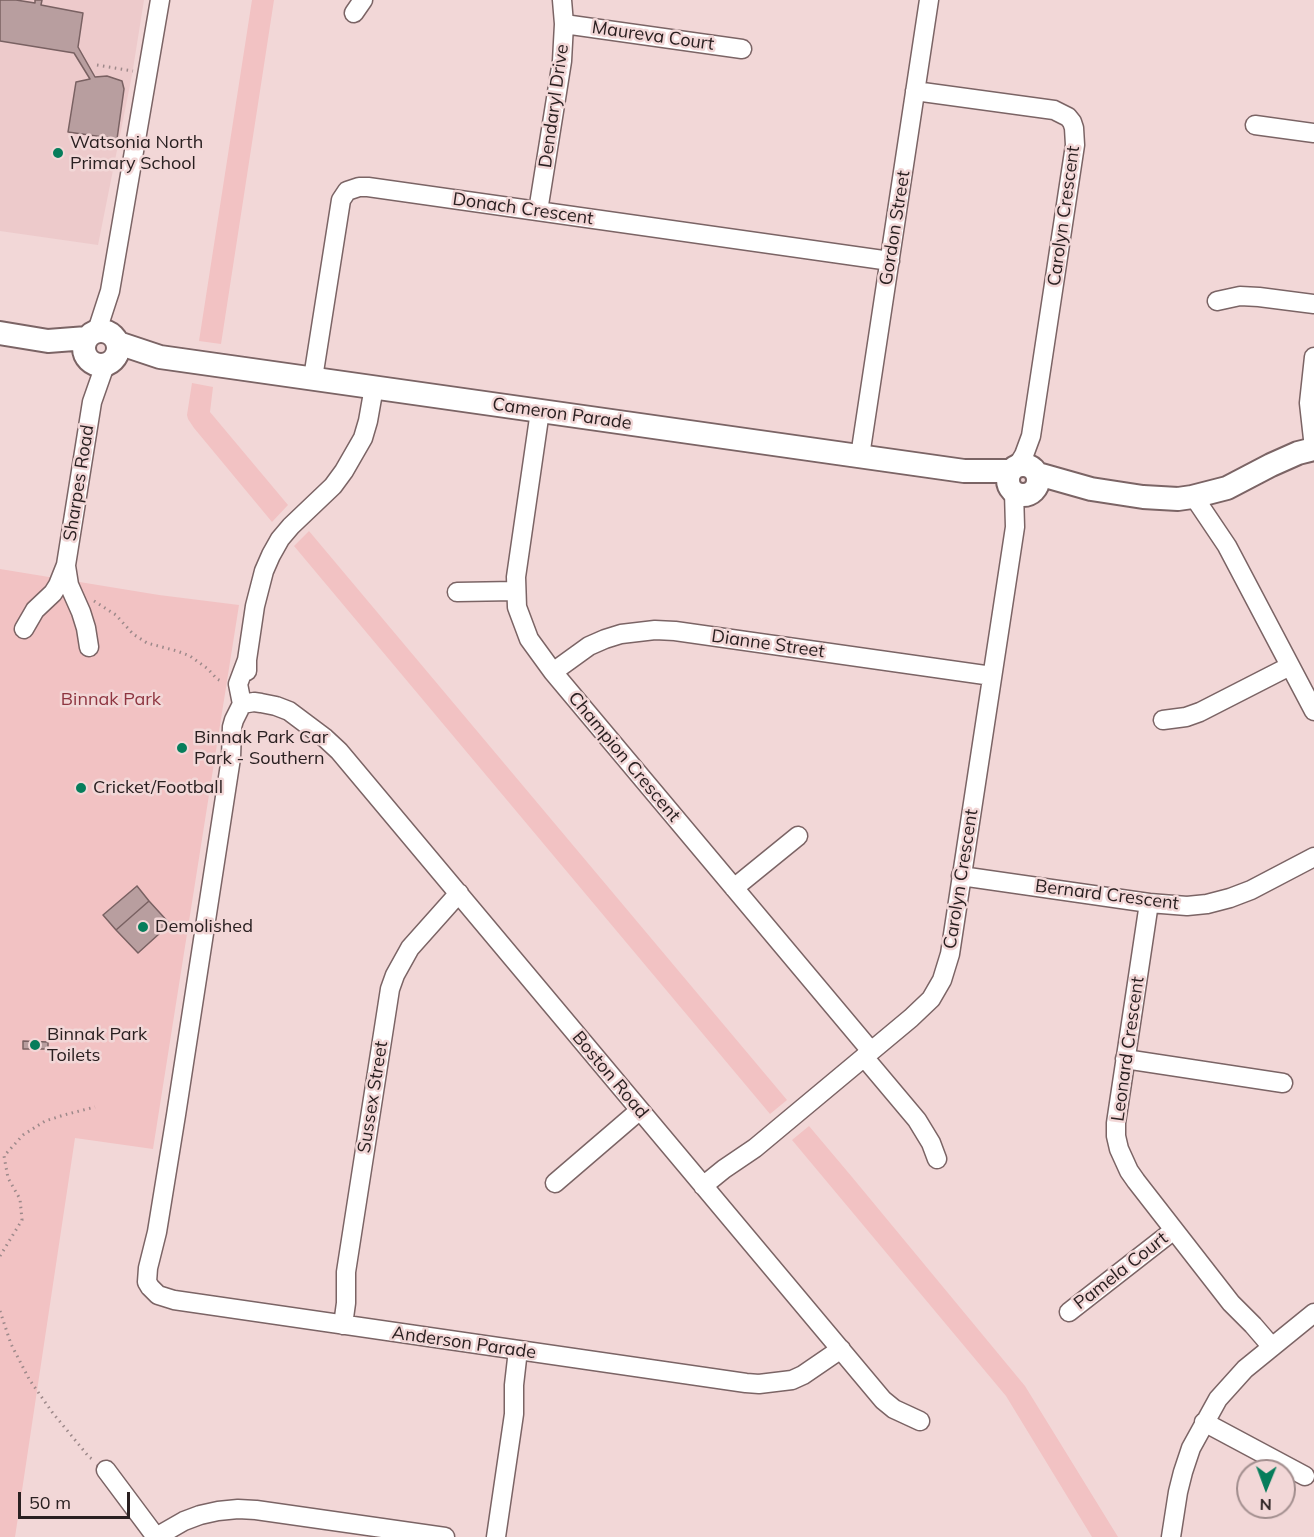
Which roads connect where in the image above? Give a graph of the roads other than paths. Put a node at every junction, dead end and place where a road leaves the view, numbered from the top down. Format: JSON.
{"nodes":[{"id":1,"x":160,"y":0,"type":"edge"},
{"id":2,"x":562,"y":0,"type":"edge"},
{"id":3,"x":929,"y":0,"type":"edge"},
{"id":4,"x":564,"y":24,"type":"junction"},
{"id":5,"x":742,"y":49,"type":"dead end"},
{"id":6,"x":915,"y":91,"type":"junction"},
{"id":7,"x":1255,"y":125,"type":"dead end"},
{"id":8,"x":1314,"y":133,"type":"edge"},
{"id":9,"x":538,"y":211,"type":"junction"},
{"id":10,"x":890,"y":261,"type":"junction"},
{"id":11,"x":1217,"y":301,"type":"dead end"},
{"id":12,"x":1314,"y":304,"type":"edge"},
{"id":13,"x":0,"y":333,"type":"edge"},
{"id":14,"x":101,"y":348,"type":"junction"},
{"id":15,"x":1314,"y":357,"type":"edge"},
{"id":16,"x":313,"y":378,"type":"junction"},
{"id":17,"x":369,"y":386,"type":"junction"},
{"id":18,"x":540,"y":411,"type":"junction"},
{"id":19,"x":1314,"y":448,"type":"edge"},
{"id":20,"x":860,"y":456,"type":"junction"},
{"id":21,"x":1024,"y":480,"type":"junction"},
{"id":22,"x":1203,"y":495,"type":"junction"},
{"id":23,"x":66,"y":565,"type":"junction"},
{"id":24,"x":516,"y":591,"type":"junction"},
{"id":25,"x":457,"y":592,"type":"dead end"},
{"id":26,"x":24,"y":629,"type":"dead end"},
{"id":27,"x":89,"y":647,"type":"dead end"},
{"id":28,"x":1290,"y":666,"type":"junction"},
{"id":29,"x":553,"y":672,"type":"junction"},
{"id":30,"x":992,"y":676,"type":"junction"},
{"id":31,"x":249,"y":705,"type":"junction"},
{"id":32,"x":1314,"y":711,"type":"edge"},
{"id":33,"x":1163,"y":720,"type":"dead end"},
{"id":34,"x":798,"y":836,"type":"dead end"},
{"id":35,"x":1314,"y":857,"type":"edge"},
{"id":36,"x":962,"y":876,"type":"junction"},
{"id":37,"x":734,"y":888,"type":"junction"},
{"id":38,"x":463,"y":898,"type":"junction"},
{"id":39,"x":1149,"y":903,"type":"junction"},
{"id":40,"x":867,"y":1054,"type":"junction"},
{"id":41,"x":1125,"y":1059,"type":"junction"},
{"id":42,"x":1283,"y":1083,"type":"dead end"},
{"id":43,"x":640,"y":1110,"type":"junction"},
{"id":44,"x":937,"y":1159,"type":"dead end"},
{"id":45,"x":555,"y":1183,"type":"dead end"},
{"id":46,"x":706,"y":1190,"type":"junction"},
{"id":47,"x":1174,"y":1230,"type":"junction"},
{"id":48,"x":1069,"y":1312,"type":"dead end"},
{"id":49,"x":1314,"y":1313,"type":"edge"},
{"id":50,"x":339,"y":1324,"type":"junction"},
{"id":51,"x":838,"y":1345,"type":"junction"},
{"id":52,"x":1267,"y":1350,"type":"junction"},
{"id":53,"x":523,"y":1351,"type":"junction"},
{"id":54,"x":920,"y":1421,"type":"dead end"},
{"id":55,"x":1204,"y":1422,"type":"junction"},
{"id":56,"x":106,"y":1470,"type":"road end"},
{"id":57,"x":1305,"y":1476,"type":"dead end"},
{"id":58,"x":156,"y":1537,"type":"edge"},
{"id":59,"x":445,"y":1537,"type":"edge"},
{"id":60,"x":496,"y":1537,"type":"edge"},
{"id":61,"x":1171,"y":1537,"type":"edge"}],
"edges":[{"from":1,"to":14,"type":"street","name":"Sharpes Road"},
{"from":2,"to":4,"type":"street","name":"Dendaryl Drive"},
{"from":3,"to":6,"type":"street","name":"Gordon Street"},
{"from":4,"to":5,"type":"street","name":"Maureva Court"},
{"from":4,"to":9,"type":"street","name":"Dendaryl Drive"},
{"from":6,"to":10,"type":"street","name":"Gordon Street"},
{"from":6,"to":21,"type":"street","name":"Carolyn Crescent"},
{"from":7,"to":8,"type":"street"},
{"from":9,"to":10,"type":"street","name":"Donach Crescent"},
{"from":9,"to":16,"type":"street","name":"Donach Crescent"},
{"from":10,"to":20,"type":"street","name":"Gordon Street"},
{"from":11,"to":12,"type":"street"},
{"from":13,"to":14,"type":"street","name":"Cameron Parade"},
{"from":14,"to":16,"type":"street","name":"Cameron Parade"},
{"from":14,"to":23,"type":"street","name":"Sharpes Road"},
{"from":15,"to":19,"type":"street"},
{"from":16,"to":17,"type":"street","name":"Cameron Parade"},
{"from":17,"to":18,"type":"street","name":"Cameron Parade"},
{"from":17,"to":31,"type":"street","name":"Anderson Parade"},
{"from":18,"to":20,"type":"street","name":"Cameron Parade"},
{"from":18,"to":24,"type":"street","name":"Champion Crescent"},
{"from":19,"to":22,"type":"street","name":"Cameron Parade"},
{"from":20,"to":21,"type":"street","name":"Cameron Parade"},
{"from":21,"to":22,"type":"street","name":"Cameron Parade"},
{"from":21,"to":30,"type":"street","name":"Carolyn Crescent"},
{"from":22,"to":28,"type":"street"},
{"from":23,"to":26,"type":"street","name":"Sharpes Road"},
{"from":23,"to":27,"type":"street","name":"Sharpes Road"},
{"from":24,"to":25,"type":"street"},
{"from":24,"to":29,"type":"street","name":"Champion Crescent"},
{"from":28,"to":32,"type":"street"},
{"from":28,"to":33,"type":"street"},
{"from":29,"to":30,"type":"street","name":"Dianne Street"},
{"from":29,"to":37,"type":"street","name":"Champion Crescent"},
{"from":30,"to":36,"type":"street","name":"Carolyn Crescent"},
{"from":31,"to":38,"type":"street","name":"Boston Road"},
{"from":31,"to":50,"type":"street","name":"Anderson Parade"},
{"from":34,"to":37,"type":"street"},
{"from":35,"to":39,"type":"street","name":"Bernard Crescent"},
{"from":36,"to":39,"type":"street","name":"Bernard Crescent"},
{"from":36,"to":40,"type":"street","name":"Carolyn Crescent"},
{"from":37,"to":40,"type":"street","name":"Champion Crescent"},
{"from":38,"to":43,"type":"street","name":"Boston Road"},
{"from":38,"to":50,"type":"street","name":"Sussex Street"},
{"from":39,"to":41,"type":"street","name":"Leonard Crescent"},
{"from":40,"to":44,"type":"street","name":"Champion Crescent"},
{"from":40,"to":46,"type":"street","name":"Carolyn Crescent"},
{"from":41,"to":42,"type":"street"},
{"from":41,"to":47,"type":"street","name":"Leonard Crescent"},
{"from":43,"to":45,"type":"street"},
{"from":43,"to":46,"type":"street","name":"Boston Road"},
{"from":46,"to":51,"type":"street","name":"Boston Road"},
{"from":47,"to":48,"type":"street","name":"Pamela Court"},
{"from":47,"to":52,"type":"street","name":"Leonard Crescent"},
{"from":49,"to":52,"type":"street"},
{"from":50,"to":53,"type":"street","name":"Anderson Parade"},
{"from":51,"to":53,"type":"street","name":"Anderson Parade"},
{"from":51,"to":54,"type":"street","name":"Boston Road"},
{"from":52,"to":55,"type":"street"},
{"from":53,"to":60,"type":"street"},
{"from":55,"to":57,"type":"street"},
{"from":55,"to":61,"type":"street"},
{"from":56,"to":58,"type":"street"},
{"from":58,"to":59,"type":"street"}]}
